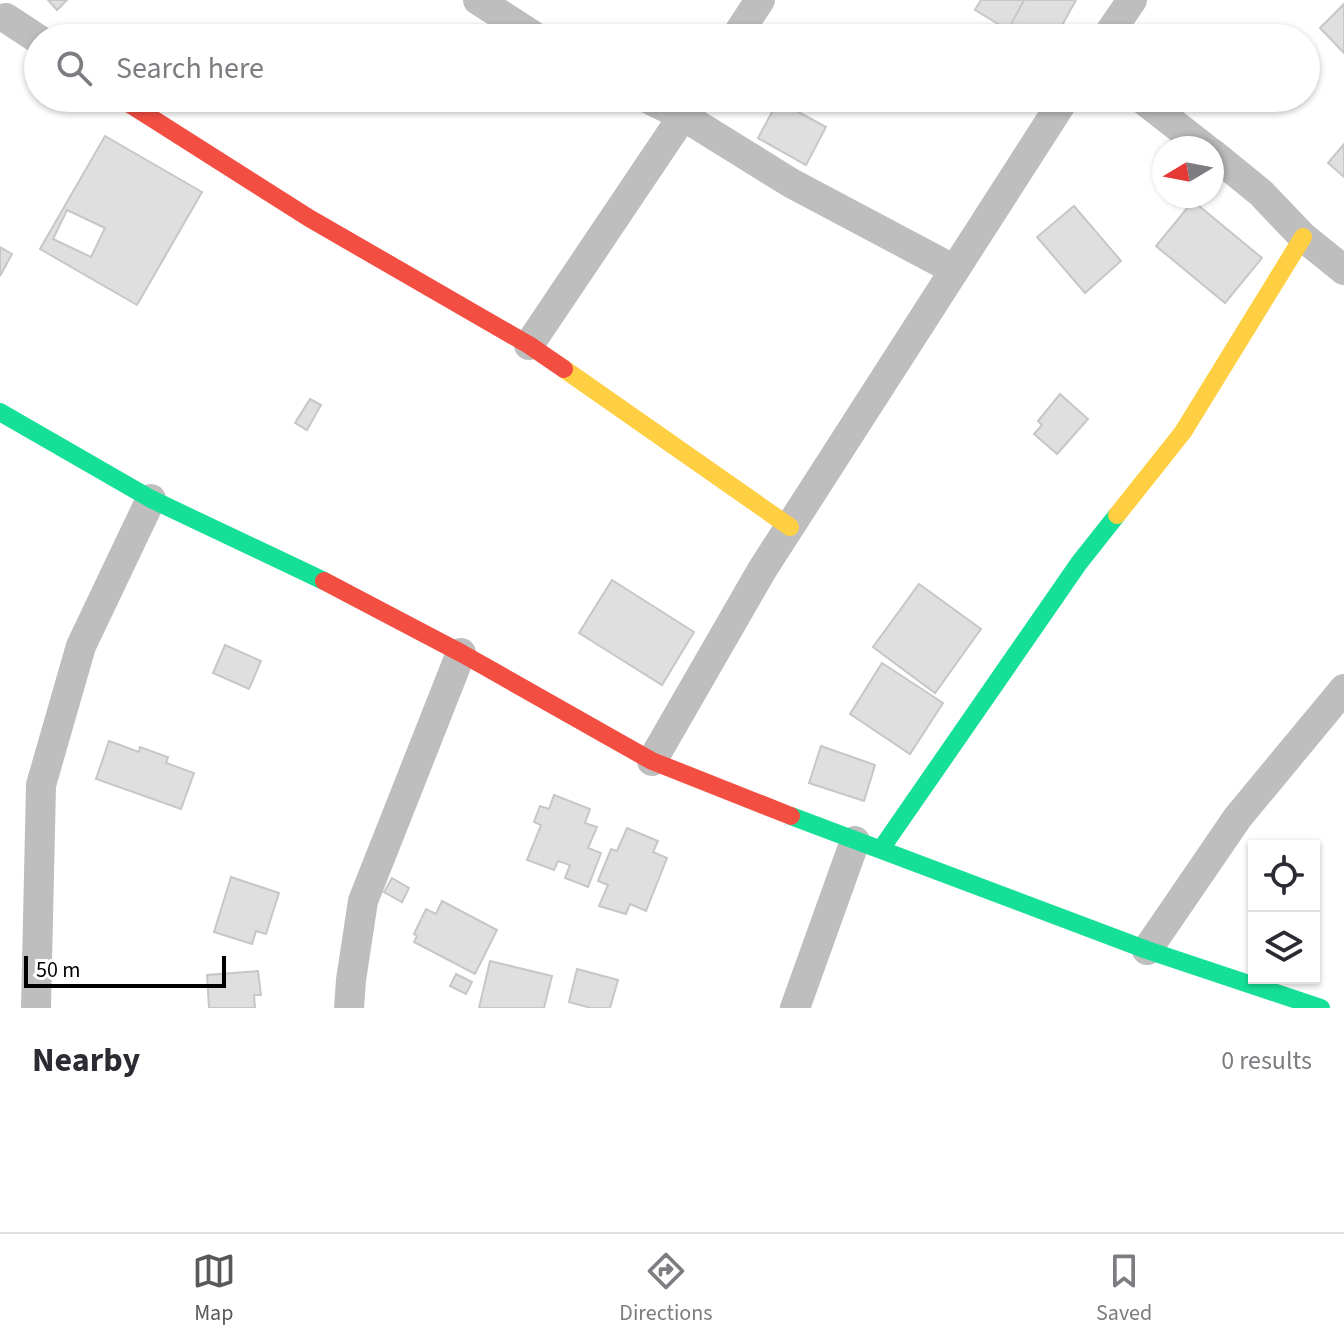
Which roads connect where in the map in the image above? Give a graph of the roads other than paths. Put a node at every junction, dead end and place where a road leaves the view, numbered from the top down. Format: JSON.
{"nodes":[{"id":1,"x":478,"y":0,"type":"edge"},
{"id":2,"x":760,"y":0,"type":"edge"},
{"id":3,"x":1132,"y":0,"type":"edge"},
{"id":4,"x":8,"y":15,"type":"edge"},
{"id":5,"x":515,"y":24,"type":"edge"},
{"id":6,"x":744,"y":24,"type":"edge"},
{"id":7,"x":1116,"y":24,"type":"edge"},
{"id":8,"x":24,"y":28,"type":"edge"},
{"id":9,"x":142,"y":112,"type":"edge"},
{"id":10,"x":686,"y":112,"type":"edge"},
{"id":11,"x":696,"y":112,"type":"edge"},
{"id":12,"x":1056,"y":112,"type":"edge"},
{"id":13,"x":1159,"y":112,"type":"edge"},
{"id":14,"x":1190,"y":136,"type":"edge"},
{"id":15,"x":1224,"y":163,"type":"edge"},
{"id":16,"x":1303,"y":237,"type":"junction"},
{"id":17,"x":953,"y":269,"type":"junction"},
{"id":18,"x":1344,"y":270,"type":"edge"},
{"id":19,"x":529,"y":345,"type":"junction"},
{"id":20,"x":0,"y":412,"type":"edge"},
{"id":21,"x":151,"y":499,"type":"junction"},
{"id":22,"x":790,"y":527,"type":"junction"},
{"id":23,"x":461,"y":653,"type":"junction"},
{"id":24,"x":1344,"y":689,"type":"edge"},
{"id":25,"x":652,"y":761,"type":"junction"},
{"id":26,"x":868,"y":845,"type":"junction"},
{"id":27,"x":1147,"y":950,"type":"junction"},
{"id":28,"x":36,"y":1008,"type":"edge"},
{"id":29,"x":349,"y":1008,"type":"edge"},
{"id":30,"x":795,"y":1008,"type":"edge"},
{"id":31,"x":1321,"y":1008,"type":"edge"}],
"edges":[{"from":1,"to":5,"type":"street"},
{"from":2,"to":6,"type":"street"},
{"from":3,"to":7,"type":"street"},
{"from":4,"to":8,"type":"street"},
{"from":9,"to":19,"type":"street"},
{"from":10,"to":19,"type":"street"},
{"from":11,"to":17,"type":"street"},
{"from":12,"to":17,"type":"street"},
{"from":13,"to":14,"type":"street"},
{"from":15,"to":16,"type":"street"},
{"from":16,"to":18,"type":"street"},
{"from":16,"to":26,"type":"street"},
{"from":17,"to":22,"type":"street"},
{"from":19,"to":22,"type":"street"},
{"from":20,"to":21,"type":"street"},
{"from":21,"to":23,"type":"street"},
{"from":21,"to":28,"type":"street"},
{"from":22,"to":25,"type":"street"},
{"from":23,"to":25,"type":"street"},
{"from":23,"to":29,"type":"street"},
{"from":24,"to":27,"type":"street"},
{"from":25,"to":26,"type":"street"},
{"from":26,"to":27,"type":"street"},
{"from":26,"to":30,"type":"street"},
{"from":27,"to":31,"type":"street"}]}
